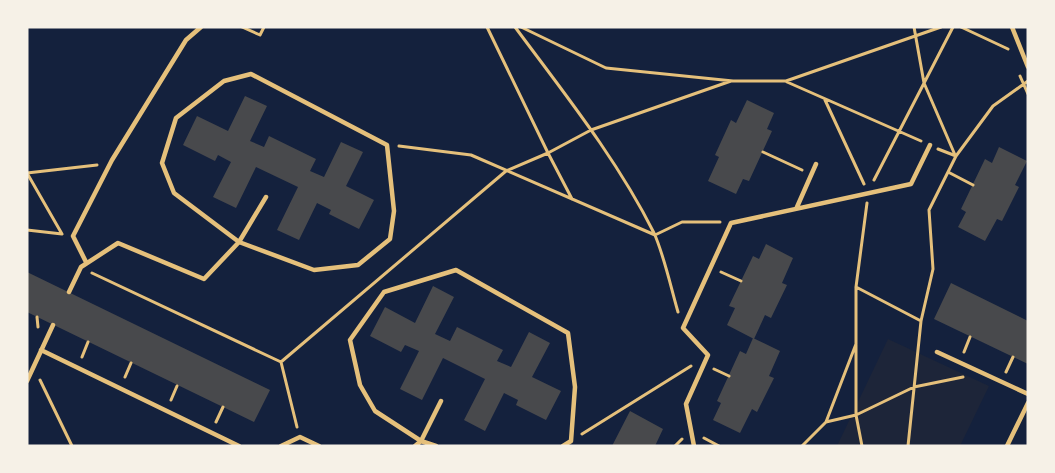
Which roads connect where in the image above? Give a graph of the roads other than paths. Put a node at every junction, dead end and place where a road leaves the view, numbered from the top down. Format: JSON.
{"nodes":[{"id":1,"x":201,"y":27,"type":"edge"},
{"id":2,"x":1012,"y":27,"type":"edge"},
{"id":3,"x":1028,"y":67,"type":"edge"},
{"id":4,"x":930,"y":145,"type":"road end"},
{"id":5,"x":816,"y":164,"type":"dead end"},
{"id":6,"x":266,"y":197,"type":"dead end"},
{"id":7,"x":797,"y":207,"type":"junction"},
{"id":8,"x":239,"y":242,"type":"junction"},
{"id":9,"x":87,"y":262,"type":"junction"},
{"id":10,"x":69,"y":292,"type":"dead end"},
{"id":11,"x":53,"y":325,"type":"dead end"},
{"id":12,"x":42,"y":350,"type":"junction"},
{"id":13,"x":937,"y":352,"type":"dead end"},
{"id":14,"x":27,"y":381,"type":"edge"},
{"id":15,"x":1028,"y":394,"type":"edge"},
{"id":16,"x":441,"y":401,"type":"dead end"},
{"id":17,"x":1028,"y":403,"type":"edge"},
{"id":18,"x":421,"y":441,"type":"junction"},
{"id":19,"x":238,"y":446,"type":"edge"},
{"id":20,"x":280,"y":446,"type":"edge"},
{"id":21,"x":319,"y":446,"type":"edge"},
{"id":22,"x":416,"y":446,"type":"edge"},
{"id":23,"x":436,"y":446,"type":"edge"},
{"id":24,"x":564,"y":446,"type":"edge"},
{"id":25,"x":694,"y":446,"type":"edge"},
{"id":26,"x":1007,"y":446,"type":"edge"}],
"edges":[{"from":1,"to":9,"type":"lane"},
{"from":2,"to":3,"type":"lane"},
{"from":4,"to":7,"type":"lane"},
{"from":5,"to":7,"type":"lane"},
{"from":6,"to":8,"type":"lane"},
{"from":7,"to":25,"type":"lane"},
{"from":8,"to":8,"type":"lane"},
{"from":8,"to":9,"type":"lane"},
{"from":9,"to":10,"type":"lane"},
{"from":11,"to":12,"type":"lane"},
{"from":12,"to":14,"type":"lane"},
{"from":12,"to":19,"type":"lane"},
{"from":13,"to":15,"type":"lane"},
{"from":16,"to":18,"type":"lane"},
{"from":17,"to":26,"type":"lane"},
{"from":18,"to":22,"type":"lane"},
{"from":18,"to":23,"type":"lane"},
{"from":18,"to":24,"type":"lane"},
{"from":20,"to":21,"type":"lane"}]}
